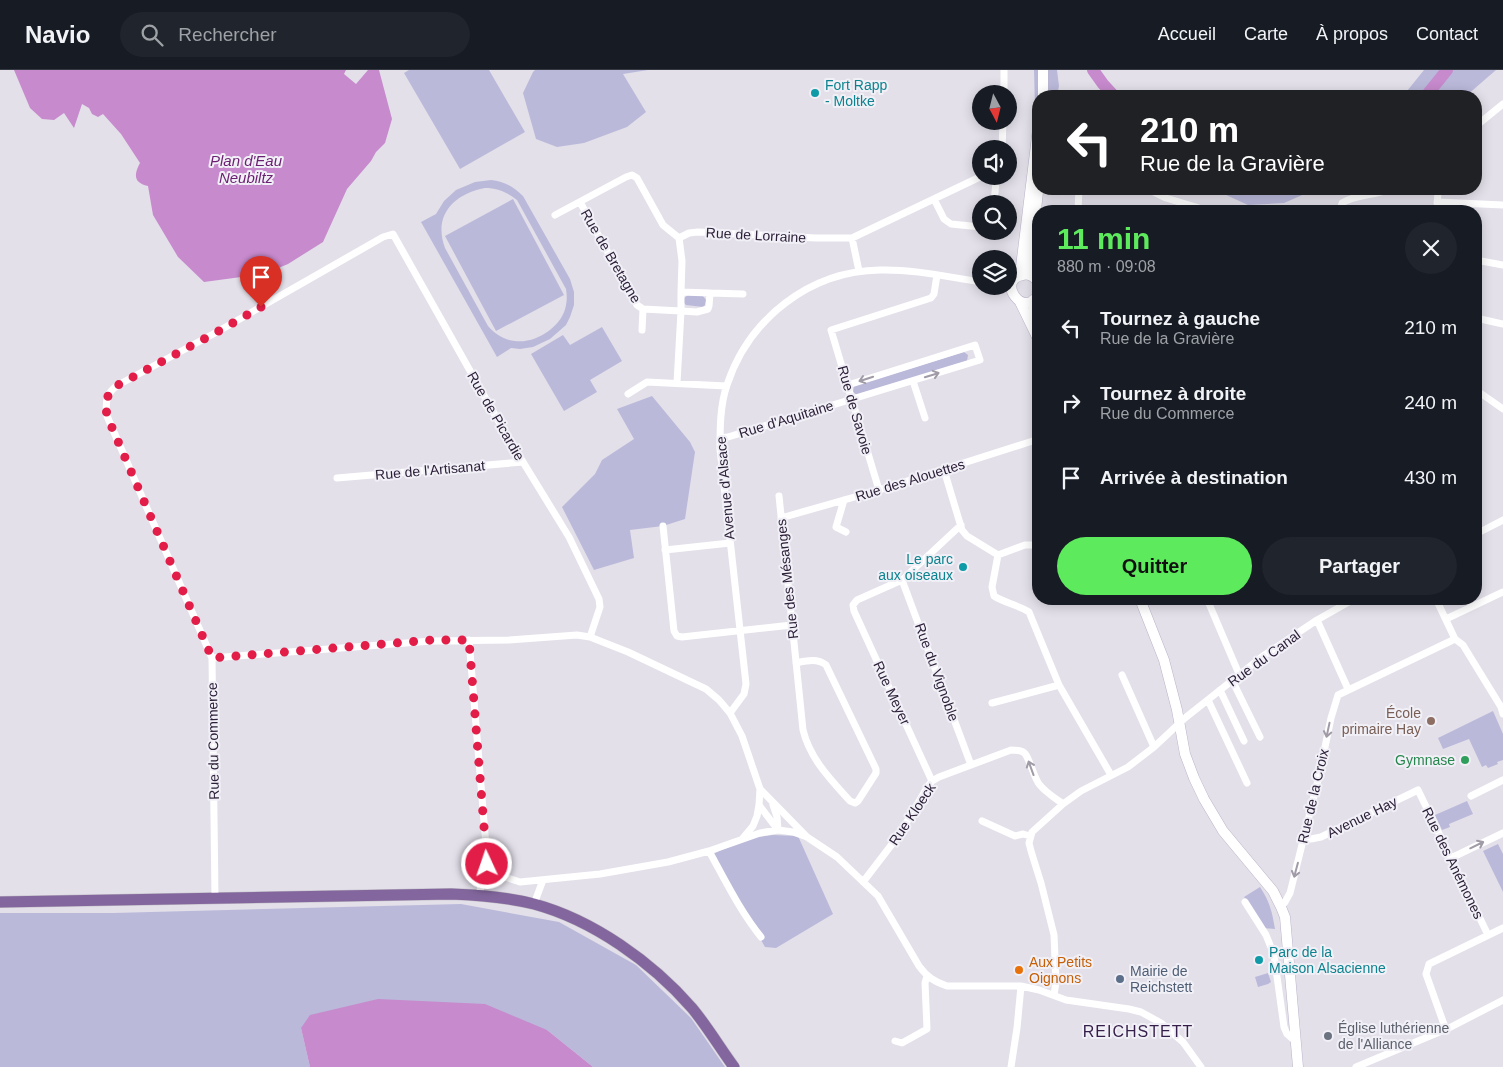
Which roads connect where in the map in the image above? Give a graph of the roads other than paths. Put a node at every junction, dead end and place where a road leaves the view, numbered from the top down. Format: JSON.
{"nodes":[{"id":1,"x":1004,"y":70,"type":"edge"},
{"id":2,"x":1043,"y":70,"type":"edge"},
{"id":3,"x":1004,"y":85,"type":"edge"},
{"id":4,"x":1043,"y":90,"type":"edge"},
{"id":5,"x":1503,"y":104,"type":"edge"},
{"id":6,"x":1482,"y":121,"type":"edge"},
{"id":7,"x":972,"y":181,"type":"edge"},
{"id":8,"x":1032,"y":195,"type":"edge"},
{"id":9,"x":1160,"y":195,"type":"edge"},
{"id":10,"x":1371,"y":195,"type":"edge"},
{"id":11,"x":1438,"y":195,"type":"edge"},
{"id":12,"x":934,"y":199,"type":"junction"},
{"id":13,"x":580,"y":202,"type":"junction"},
{"id":14,"x":1437,"y":202,"type":"junction"},
{"id":15,"x":1189,"y":205,"type":"edge"},
{"id":16,"x":1342,"y":205,"type":"edge"},
{"id":17,"x":1437,"y":205,"type":"edge"},
{"id":18,"x":1503,"y":205,"type":"edge"},
{"id":19,"x":555,"y":215,"type":"dead end"},
{"id":20,"x":972,"y":227,"type":"edge"},
{"id":21,"x":393,"y":234,"type":"joint"},
{"id":22,"x":679,"y":238,"type":"junction"},
{"id":23,"x":852,"y":238,"type":"junction"},
{"id":24,"x":1032,"y":246,"type":"edge"},
{"id":25,"x":1482,"y":261,"type":"edge"},
{"id":26,"x":1503,"y":265,"type":"edge"},
{"id":27,"x":859,"y":271,"type":"junction"},
{"id":28,"x":937,"y":275,"type":"junction"},
{"id":29,"x":1025,"y":275,"type":"junction"},
{"id":30,"x":1032,"y":278,"type":"edge"},
{"id":31,"x":1017,"y":279,"type":"edge"},
{"id":32,"x":972,"y":281,"type":"edge"},
{"id":33,"x":681,"y":292,"type":"junction"},
{"id":34,"x":710,"y":293,"type":"junction"},
{"id":35,"x":743,"y":294,"type":"dead end"},
{"id":36,"x":1013,"y":295,"type":"edge"},
{"id":37,"x":1032,"y":300,"type":"edge"},
{"id":38,"x":1020,"y":302,"type":"junction"},
{"id":39,"x":643,"y":309,"type":"junction"},
{"id":40,"x":681,"y":311,"type":"junction"},
{"id":41,"x":1482,"y":319,"type":"edge"},
{"id":42,"x":1503,"y":324,"type":"edge"},
{"id":43,"x":1032,"y":327,"type":"edge"},
{"id":44,"x":642,"y":330,"type":"dead end"},
{"id":45,"x":914,"y":381,"type":"junction"},
{"id":46,"x":677,"y":383,"type":"junction"},
{"id":47,"x":848,"y":385,"type":"junction"},
{"id":48,"x":726,"y":386,"type":"junction"},
{"id":49,"x":628,"y":394,"type":"dead end"},
{"id":50,"x":1482,"y":394,"type":"edge"},
{"id":51,"x":852,"y":399,"type":"junction"},
{"id":52,"x":1503,"y":409,"type":"edge"},
{"id":53,"x":925,"y":418,"type":"dead end"},
{"id":54,"x":720,"y":438,"type":"junction"},
{"id":55,"x":1032,"y":441,"type":"edge"},
{"id":56,"x":523,"y":462,"type":"junction"},
{"id":57,"x":944,"y":470,"type":"junction"},
{"id":58,"x":338,"y":478,"type":"dead end"},
{"id":59,"x":879,"y":490,"type":"junction"},
{"id":60,"x":779,"y":496,"type":"dead end"},
{"id":61,"x":844,"y":500,"type":"junction"},
{"id":62,"x":781,"y":518,"type":"junction"},
{"id":63,"x":1503,"y":520,"type":"edge"},
{"id":64,"x":961,"y":525,"type":"junction"},
{"id":65,"x":663,"y":526,"type":"dead end"},
{"id":66,"x":1482,"y":531,"type":"edge"},
{"id":67,"x":846,"y":532,"type":"dead end"},
{"id":68,"x":730,"y":543,"type":"junction"},
{"id":69,"x":1032,"y":545,"type":"edge"},
{"id":70,"x":665,"y":550,"type":"junction"},
{"id":71,"x":998,"y":555,"type":"junction"},
{"id":72,"x":902,"y":580,"type":"junction"},
{"id":73,"x":1503,"y":592,"type":"edge"},
{"id":74,"x":1482,"y":602,"type":"edge"},
{"id":75,"x":1142,"y":605,"type":"edge"},
{"id":76,"x":1210,"y":605,"type":"edge"},
{"id":77,"x":1344,"y":605,"type":"edge"},
{"id":78,"x":1439,"y":605,"type":"edge"},
{"id":79,"x":1475,"y":605,"type":"edge"},
{"id":80,"x":1446,"y":619,"type":"junction"},
{"id":81,"x":1318,"y":620,"type":"junction"},
{"id":82,"x":792,"y":626,"type":"junction"},
{"id":83,"x":740,"y":630,"type":"junction"},
{"id":84,"x":590,"y":637,"type":"junction"},
{"id":85,"x":1456,"y":639,"type":"junction"},
{"id":86,"x":469,"y":640,"type":"junction"},
{"id":87,"x":212,"y":658,"type":"junction"},
{"id":88,"x":796,"y":663,"type":"junction"},
{"id":89,"x":1239,"y":674,"type":"junction"},
{"id":90,"x":1122,"y":675,"type":"dead end"},
{"id":91,"x":1232,"y":680,"type":"junction"},
{"id":92,"x":1059,"y":685,"type":"junction"},
{"id":93,"x":1348,"y":689,"type":"junction"},
{"id":94,"x":1220,"y":690,"type":"junction"},
{"id":95,"x":1208,"y":700,"type":"junction"},
{"id":96,"x":992,"y":703,"type":"dead end"},
{"id":97,"x":730,"y":713,"type":"junction"},
{"id":98,"x":1503,"y":714,"type":"edge"},
{"id":99,"x":1179,"y":723,"type":"junction"},
{"id":100,"x":1260,"y":737,"type":"dead end"},
{"id":101,"x":1244,"y":741,"type":"dead end"},
{"id":102,"x":1154,"y":747,"type":"junction"},
{"id":103,"x":971,"y":765,"type":"junction"},
{"id":104,"x":1111,"y":775,"type":"junction"},
{"id":105,"x":1503,"y":780,"type":"edge"},
{"id":106,"x":932,"y":781,"type":"junction"},
{"id":107,"x":1247,"y":783,"type":"dead end"},
{"id":108,"x":760,"y":789,"type":"junction"},
{"id":109,"x":1418,"y":790,"type":"joint"},
{"id":110,"x":1471,"y":796,"type":"dead end"},
{"id":111,"x":773,"y":804,"type":"junction"},
{"id":112,"x":1063,"y":804,"type":"junction"},
{"id":113,"x":759,"y":806,"type":"junction"},
{"id":114,"x":982,"y":821,"type":"dead end"},
{"id":115,"x":778,"y":830,"type":"junction"},
{"id":116,"x":1503,"y":833,"type":"edge"},
{"id":117,"x":1030,"y":836,"type":"junction"},
{"id":118,"x":807,"y":837,"type":"junction"},
{"id":119,"x":744,"y":838,"type":"junction"},
{"id":120,"x":1304,"y":838,"type":"junction"},
{"id":121,"x":709,"y":851,"type":"junction"},
{"id":122,"x":1451,"y":858,"type":"junction"},
{"id":123,"x":487,"y":864,"type":"junction"},
{"id":124,"x":543,"y":880,"type":"junction"},
{"id":125,"x":863,"y":882,"type":"junction"},
{"id":126,"x":479,"y":895,"type":"junction"},
{"id":127,"x":214,"y":897,"type":"junction"},
{"id":128,"x":0,"y":902,"type":"edge"},
{"id":129,"x":1245,"y":902,"type":"dead end"},
{"id":130,"x":534,"y":904,"type":"junction"},
{"id":131,"x":1283,"y":904,"type":"junction"},
{"id":132,"x":1503,"y":928,"type":"edge"},
{"id":133,"x":1488,"y":935,"type":"junction"},
{"id":134,"x":762,"y":937,"type":"dead end"},
{"id":135,"x":927,"y":976,"type":"junction"},
{"id":136,"x":1021,"y":986,"type":"junction"},
{"id":137,"x":1054,"y":995,"type":"junction"},
{"id":138,"x":1503,"y":1000,"type":"edge"},
{"id":139,"x":1494,"y":1005,"type":"junction"},
{"id":140,"x":1503,"y":1008,"type":"edge"},
{"id":141,"x":1446,"y":1030,"type":"junction"},
{"id":142,"x":895,"y":1041,"type":"dead end"},
{"id":143,"x":1296,"y":1042,"type":"junction"},
{"id":144,"x":734,"y":1067,"type":"edge"},
{"id":145,"x":1011,"y":1067,"type":"edge"},
{"id":146,"x":1201,"y":1067,"type":"edge"},
{"id":147,"x":1298,"y":1067,"type":"edge"},
{"id":148,"x":1356,"y":1067,"type":"edge"}],
"edges":[{"from":1,"to":3,"type":"street"},
{"from":2,"to":4,"type":"main road"},
{"from":5,"to":6,"type":"street"},
{"from":7,"to":12,"type":"street","name":"Rue de Lorraine"},
{"from":8,"to":29,"type":"main road"},
{"from":9,"to":15,"type":"street"},
{"from":10,"to":16,"type":"street"},
{"from":11,"to":14,"type":"street"},
{"from":12,"to":20,"type":"street"},
{"from":12,"to":23,"type":"street","name":"Rue de Lorraine"},
{"from":13,"to":19,"type":"street"},
{"from":13,"to":22,"type":"street"},
{"from":13,"to":39,"type":"street","name":"Rue de Bretagne"},
{"from":14,"to":17,"type":"street"},
{"from":14,"to":18,"type":"street"},
{"from":21,"to":56,"type":"street","name":"Rue de Picardie"},
{"from":21,"to":87,"type":"street","name":"Rue du Commerce"},
{"from":22,"to":23,"type":"street","name":"Rue de Lorraine"},
{"from":22,"to":33,"type":"street"},
{"from":23,"to":27,"type":"street"},
{"from":24,"to":29,"type":"main road"},
{"from":25,"to":26,"type":"street"},
{"from":27,"to":28,"type":"street","name":"Avenue d'Alsace"},
{"from":27,"to":48,"type":"street","name":"Avenue d'Alsace"},
{"from":28,"to":32,"type":"street","name":"Avenue d'Alsace"},
{"from":28,"to":47,"type":"street","name":"Rue de Savoie"},
{"from":29,"to":30,"type":"main road"},
{"from":29,"to":31,"type":"main road"},
{"from":33,"to":34,"type":"street"},
{"from":33,"to":40,"type":"street"},
{"from":34,"to":35,"type":"street"},
{"from":34,"to":40,"type":"street","name":"Rue de Bretagne"},
{"from":36,"to":38,"type":"main road"},
{"from":37,"to":38,"type":"main road"},
{"from":38,"to":43,"type":"main road"},
{"from":39,"to":40,"type":"street","name":"Rue de Bretagne"},
{"from":39,"to":44,"type":"street","name":"Rue de Bretagne"},
{"from":40,"to":46,"type":"street"},
{"from":41,"to":42,"type":"street"},
{"from":45,"to":47,"type":"street","name":"Rue d'Aquitaine","one_way":true},
{"from":45,"to":51,"type":"street","name":"Rue d'Aquitaine"},
{"from":45,"to":53,"type":"street"},
{"from":46,"to":48,"type":"street"},
{"from":46,"to":49,"type":"street"},
{"from":47,"to":51,"type":"street","name":"Rue de Savoie"},
{"from":48,"to":54,"type":"street","name":"Avenue d'Alsace"},
{"from":50,"to":52,"type":"street"},
{"from":51,"to":54,"type":"street","name":"Rue d'Aquitaine"},
{"from":51,"to":59,"type":"street","name":"Rue de Savoie"},
{"from":54,"to":68,"type":"street","name":"Avenue d'Alsace"},
{"from":55,"to":57,"type":"street","name":"Rue des Alouettes"},
{"from":56,"to":58,"type":"street","name":"Rue de l'Artisanat"},
{"from":56,"to":84,"type":"street","name":"Rue de Picardie"},
{"from":57,"to":59,"type":"street","name":"Rue des Alouettes"},
{"from":57,"to":64,"type":"street"},
{"from":59,"to":61,"type":"street","name":"Rue des Alouettes"},
{"from":60,"to":62,"type":"street","name":"Rue des Mésanges"},
{"from":61,"to":62,"type":"street","name":"Rue des Alouettes"},
{"from":61,"to":67,"type":"street"},
{"from":62,"to":82,"type":"street","name":"Rue des Mésanges"},
{"from":63,"to":66,"type":"street"},
{"from":64,"to":71,"type":"street"},
{"from":64,"to":72,"type":"street"},
{"from":65,"to":70,"type":"street"},
{"from":68,"to":70,"type":"street"},
{"from":68,"to":83,"type":"street","name":"Avenue d'Alsace"},
{"from":69,"to":71,"type":"street"},
{"from":70,"to":83,"type":"street"},
{"from":71,"to":92,"type":"street"},
{"from":72,"to":103,"type":"street","name":"Rue du Vignoble"},
{"from":72,"to":106,"type":"street","name":"Rue Meyer"},
{"from":73,"to":74,"type":"street"},
{"from":75,"to":99,"type":"main road"},
{"from":76,"to":89,"type":"street"},
{"from":77,"to":81,"type":"street","name":"Rue du Canal"},
{"from":78,"to":80,"type":"street"},
{"from":79,"to":80,"type":"street"},
{"from":80,"to":85,"type":"street"},
{"from":81,"to":89,"type":"street","name":"Rue du Canal"},
{"from":81,"to":93,"type":"street"},
{"from":82,"to":83,"type":"street"},
{"from":82,"to":88,"type":"street","name":"Rue des Mésanges"},
{"from":83,"to":97,"type":"street","name":"Avenue d'Alsace"},
{"from":84,"to":86,"type":"street"},
{"from":84,"to":97,"type":"street"},
{"from":85,"to":93,"type":"street"},
{"from":85,"to":98,"type":"street"},
{"from":86,"to":87,"type":"street"},
{"from":86,"to":123,"type":"street"},
{"from":87,"to":127,"type":"street","name":"Rue du Commerce"},
{"from":88,"to":88,"type":"street","name":"Rue des Mésanges"},
{"from":89,"to":91,"type":"street","name":"Rue du Canal"},
{"from":90,"to":102,"type":"street"},
{"from":91,"to":94,"type":"street","name":"Rue du Canal"},
{"from":91,"to":100,"type":"street"},
{"from":92,"to":96,"type":"street"},
{"from":92,"to":104,"type":"street"},
{"from":93,"to":120,"type":"street","name":"Rue de la Croix","one_way":true},
{"from":94,"to":95,"type":"street","name":"Rue du Canal"},
{"from":94,"to":101,"type":"street"},
{"from":95,"to":99,"type":"street","name":"Rue du Canal"},
{"from":95,"to":107,"type":"street"},
{"from":97,"to":108,"type":"street"},
{"from":99,"to":102,"type":"street","name":"Rue du Canal"},
{"from":99,"to":131,"type":"main road"},
{"from":102,"to":104,"type":"street","name":"Rue du Canal"},
{"from":103,"to":106,"type":"street","name":"Rue Kloeck"},
{"from":112,"to":103,"type":"street","name":"Rue Kloeck","one_way":true},
{"from":104,"to":112,"type":"street","name":"Rue du Canal"},
{"from":105,"to":110,"type":"street"},
{"from":106,"to":125,"type":"street","name":"Rue Kloeck"},
{"from":108,"to":111,"type":"street"},
{"from":108,"to":113,"type":"street"},
{"from":109,"to":120,"type":"street","name":"Avenue Hay"},
{"from":109,"to":122,"type":"street","name":"Rue des Anémones"},
{"from":111,"to":115,"type":"street"},
{"from":111,"to":118,"type":"street"},
{"from":112,"to":117,"type":"street","name":"Rue du Canal"},
{"from":113,"to":115,"type":"street"},
{"from":113,"to":119,"type":"street"},
{"from":114,"to":117,"type":"street"},
{"from":115,"to":118,"type":"street"},
{"from":115,"to":119,"type":"street"},
{"from":122,"to":116,"type":"street","one_way":true},
{"from":117,"to":137,"type":"street"},
{"from":118,"to":125,"type":"street"},
{"from":119,"to":121,"type":"street"},
{"from":120,"to":131,"type":"street","name":"Rue de la Croix","one_way":true},
{"from":121,"to":124,"type":"street"},
{"from":121,"to":134,"type":"street"},
{"from":122,"to":133,"type":"street","name":"Rue des Anémones"},
{"from":123,"to":124,"type":"street"},
{"from":123,"to":126,"type":"street"},
{"from":124,"to":130,"type":"street"},
{"from":125,"to":135,"type":"street"},
{"from":126,"to":127,"type":"main road"},
{"from":126,"to":130,"type":"main road"},
{"from":127,"to":128,"type":"main road"},
{"from":129,"to":143,"type":"street"},
{"from":130,"to":144,"type":"main road"},
{"from":131,"to":143,"type":"main road"},
{"from":132,"to":133,"type":"street"},
{"from":133,"to":141,"type":"street"},
{"from":135,"to":136,"type":"street"},
{"from":135,"to":142,"type":"street"},
{"from":136,"to":137,"type":"street"},
{"from":136,"to":145,"type":"street"},
{"from":137,"to":146,"type":"street"},
{"from":138,"to":139,"type":"street"},
{"from":139,"to":140,"type":"street"},
{"from":139,"to":141,"type":"street"},
{"from":141,"to":148,"type":"street"},
{"from":143,"to":147,"type":"main road"}]}
